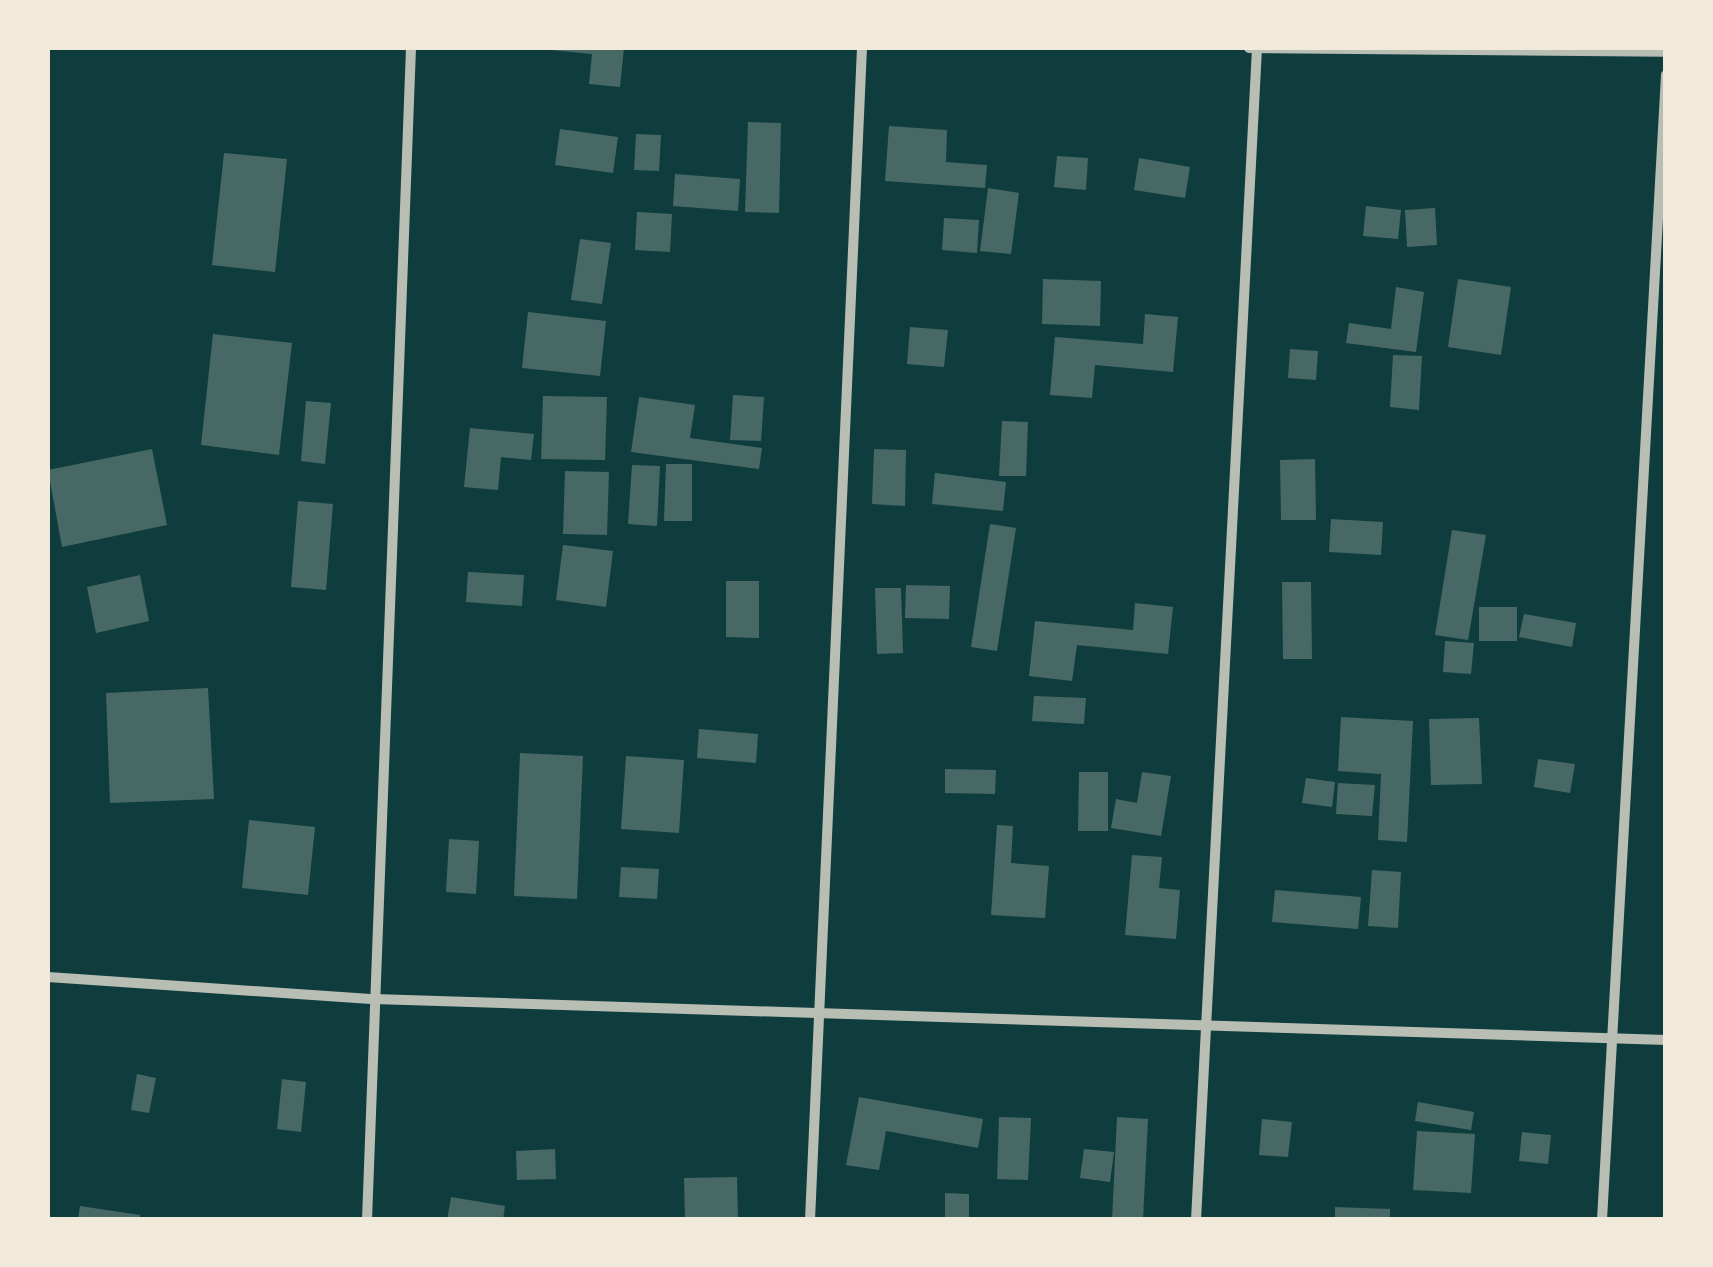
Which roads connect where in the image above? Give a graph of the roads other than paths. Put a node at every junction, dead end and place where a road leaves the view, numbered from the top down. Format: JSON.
{"nodes":[{"id":1,"x":411,"y":48,"type":"edge"},
{"id":2,"x":862,"y":48,"type":"edge"},
{"id":3,"x":1249,"y":48,"type":"edge"},
{"id":4,"x":1257,"y":48,"type":"edge"},
{"id":5,"x":1666,"y":52,"type":"edge"},
{"id":6,"x":1666,"y":75,"type":"edge"},
{"id":7,"x":48,"y":977,"type":"edge"},
{"id":8,"x":374,"y":999,"type":"junction"},
{"id":9,"x":819,"y":1016,"type":"junction"},
{"id":10,"x":1206,"y":1028,"type":"junction"},
{"id":11,"x":1609,"y":1036,"type":"junction"},
{"id":12,"x":1666,"y":1040,"type":"edge"},
{"id":13,"x":368,"y":1220,"type":"edge"},
{"id":14,"x":810,"y":1220,"type":"edge"},
{"id":15,"x":1196,"y":1220,"type":"edge"},
{"id":16,"x":1602,"y":1220,"type":"edge"}],
"edges":[{"from":1,"to":8,"type":"street"},
{"from":2,"to":9,"type":"street"},
{"from":3,"to":4,"type":"street"},
{"from":4,"to":5,"type":"street"},
{"from":4,"to":10,"type":"street"},
{"from":6,"to":11,"type":"street"},
{"from":7,"to":8,"type":"street"},
{"from":8,"to":9,"type":"street"},
{"from":8,"to":13,"type":"street"},
{"from":9,"to":10,"type":"street"},
{"from":9,"to":14,"type":"street"},
{"from":10,"to":11,"type":"street"},
{"from":10,"to":15,"type":"street"},
{"from":11,"to":12,"type":"street"},
{"from":11,"to":16,"type":"street"}]}
